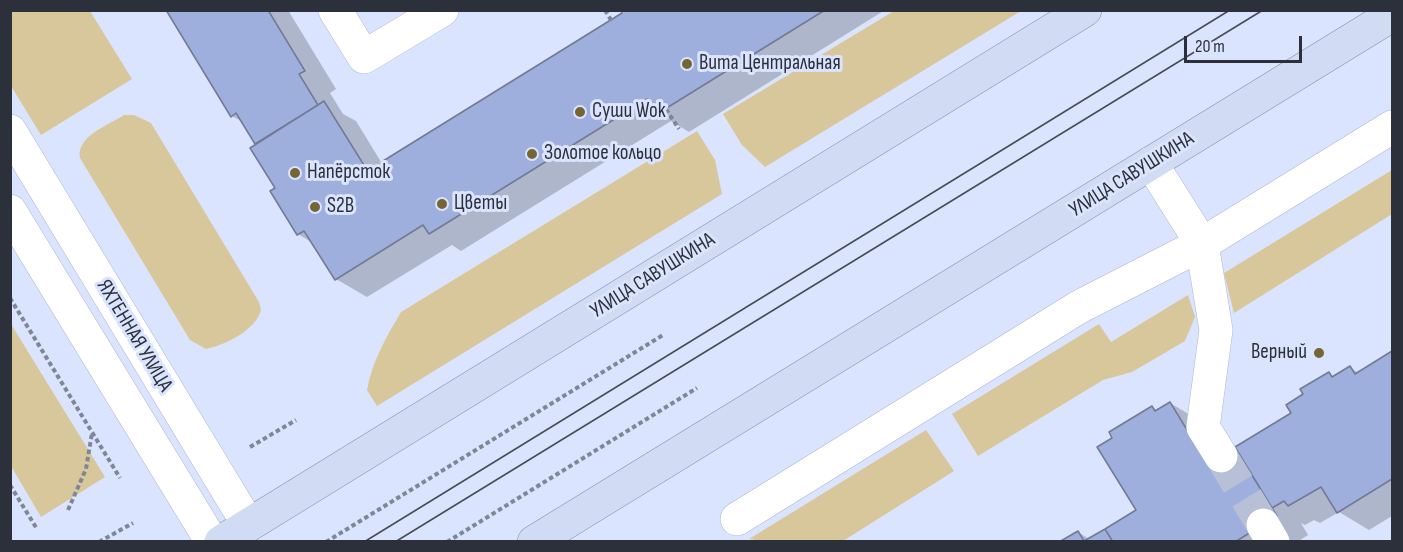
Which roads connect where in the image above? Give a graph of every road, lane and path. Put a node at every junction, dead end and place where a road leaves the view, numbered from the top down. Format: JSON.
{"nodes":[{"id":1,"x":335,"y":10,"type":"edge"},
{"id":2,"x":442,"y":10,"type":"edge"},
{"id":3,"x":605,"y":10,"type":"edge"},
{"id":4,"x":1085,"y":10,"type":"edge"},
{"id":5,"x":1392,"y":15,"type":"edge"},
{"id":6,"x":611,"y":20,"type":"dead end"},
{"id":7,"x":666,"y":109,"type":"dead end"},
{"id":8,"x":1392,"y":127,"type":"edge"},
{"id":9,"x":679,"y":129,"type":"dead end"},
{"id":10,"x":10,"y":131,"type":"edge"},
{"id":11,"x":1151,"y":163,"type":"junction"},
{"id":12,"x":42,"y":183,"type":"junction"},
{"id":13,"x":10,"y":203,"type":"edge"},
{"id":14,"x":10,"y":212,"type":"edge"},
{"id":15,"x":1202,"y":244,"type":"junction"},
{"id":16,"x":10,"y":298,"type":"edge"},
{"id":17,"x":663,"y":335,"type":"dead end"},
{"id":18,"x":696,"y":388,"type":"dead end"},
{"id":19,"x":296,"y":420,"type":"dead end"},
{"id":20,"x":92,"y":432,"type":"junction"},
{"id":21,"x":250,"y":447,"type":"dead end"},
{"id":22,"x":1221,"y":456,"type":"tunnel mouth"},
{"id":23,"x":120,"y":478,"type":"dead end"},
{"id":24,"x":10,"y":485,"type":"edge"},
{"id":25,"x":68,"y":510,"type":"dead end"},
{"id":26,"x":737,"y":519,"type":"dead end"},
{"id":27,"x":133,"y":523,"type":"dead end"},
{"id":28,"x":37,"y":529,"type":"dead end"},
{"id":29,"x":253,"y":533,"type":"edge"},
{"id":30,"x":99,"y":542,"type":"edge"},
{"id":31,"x":212,"y":542,"type":"edge"},
{"id":32,"x":221,"y":542,"type":"edge"},
{"id":33,"x":326,"y":542,"type":"edge"},
{"id":34,"x":447,"y":542,"type":"edge"},
{"id":35,"x":534,"y":542,"type":"edge"}],
"edges":[{"from":1,"to":2,"type":"street"},
{"from":3,"to":6,"type":"path"},
{"from":4,"to":29,"type":"main road","name":"УЛИЦА САВУШКИНА"},
{"from":5,"to":11,"type":"main road","name":"УЛИЦА САВУШКИНА"},
{"from":7,"to":9,"type":"path"},
{"from":8,"to":15,"type":"street"},
{"from":10,"to":12,"type":"street","name":"ЯХТЕННАЯ УЛИЦА"},
{"from":11,"to":15,"type":"street"},
{"from":11,"to":35,"type":"main road","name":"УЛИЦА САВУШКИНА"},
{"from":12,"to":13,"type":"street"},
{"from":12,"to":29,"type":"street","name":"ЯХТЕННАЯ УЛИЦА"},
{"from":14,"to":31,"type":"street","name":"ЯХТЕННАЯ УЛИЦА"},
{"from":15,"to":22,"type":"street"},
{"from":15,"to":26,"type":"street"},
{"from":16,"to":20,"type":"path"},
{"from":17,"to":33,"type":"path"},
{"from":18,"to":34,"type":"path"},
{"from":19,"to":21,"type":"path"},
{"from":20,"to":23,"type":"path"},
{"from":20,"to":25,"type":"path"},
{"from":24,"to":28,"type":"path"},
{"from":27,"to":30,"type":"path"},
{"from":29,"to":32,"type":"main road","name":"УЛИЦА САВУШКИНА"}]}
